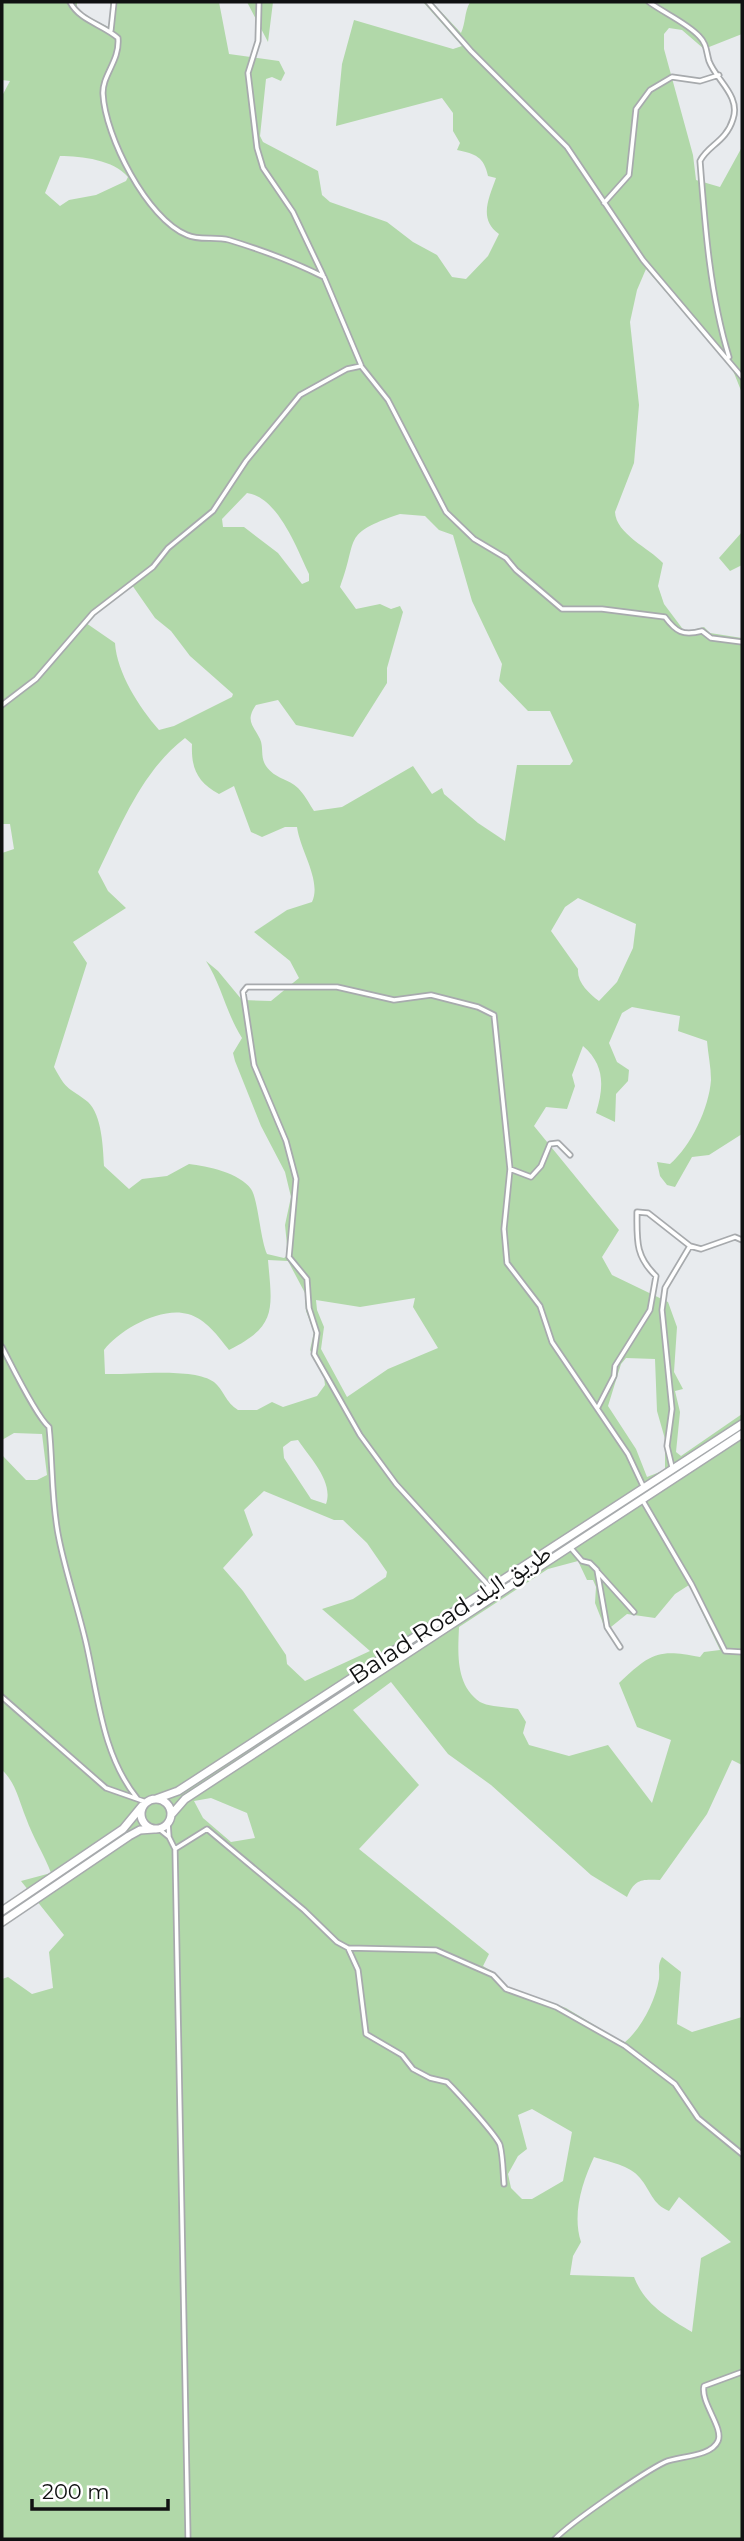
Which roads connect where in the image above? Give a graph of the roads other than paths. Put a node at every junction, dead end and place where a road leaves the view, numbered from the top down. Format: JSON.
{"nodes":[{"id":1,"x":70,"y":2,"type":"edge"},
{"id":2,"x":114,"y":2,"type":"edge"},
{"id":3,"x":259,"y":2,"type":"edge"},
{"id":4,"x":428,"y":2,"type":"edge"},
{"id":5,"x":649,"y":2,"type":"edge"},
{"id":6,"x":111,"y":32,"type":"junction"},
{"id":7,"x":719,"y":75,"type":"junction"},
{"id":8,"x":604,"y":203,"type":"junction"},
{"id":9,"x":324,"y":277,"type":"junction"},
{"id":10,"x":730,"y":359,"type":"junction"},
{"id":11,"x":361,"y":366,"type":"junction"},
{"id":12,"x":742,"y":377,"type":"edge"},
{"id":13,"x":742,"y":642,"type":"edge"},
{"id":14,"x":2,"y":705,"type":"edge"},
{"id":15,"x":570,"y":1155,"type":"dead end"},
{"id":16,"x":510,"y":1169,"type":"junction"},
{"id":17,"x":742,"y":1240,"type":"edge"},
{"id":18,"x":690,"y":1246,"type":"junction"},
{"id":19,"x":2,"y":1347,"type":"edge"},
{"id":20,"x":598,"y":1406,"type":"junction"},
{"id":21,"x":742,"y":1424,"type":"edge"},
{"id":22,"x":742,"y":1434,"type":"edge"},
{"id":23,"x":673,"y":1469,"type":"junction"},
{"id":24,"x":643,"y":1488,"type":"junction"},
{"id":25,"x":642,"y":1500,"type":"junction"},
{"id":26,"x":570,"y":1547,"type":"junction"},
{"id":27,"x":597,"y":1570,"type":"junction"},
{"id":28,"x":491,"y":1588,"type":"junction"},
{"id":29,"x":634,"y":1612,"type":"dead end"},
{"id":30,"x":620,"y":1647,"type":"dead end"},
{"id":31,"x":742,"y":1652,"type":"edge"},
{"id":32,"x":2,"y":1697,"type":"edge"},
{"id":33,"x":138,"y":1798,"type":"junction"},
{"id":34,"x":156,"y":1799,"type":"junction"},
{"id":35,"x":144,"y":1804,"type":"junction"},
{"id":36,"x":169,"y":1819,"type":"junction"},
{"id":37,"x":157,"y":1829,"type":"junction"},
{"id":38,"x":169,"y":1836,"type":"junction"},
{"id":39,"x":175,"y":1849,"type":"junction"},
{"id":40,"x":2,"y":1911,"type":"edge"},
{"id":41,"x":2,"y":1922,"type":"edge"},
{"id":42,"x":348,"y":1948,"type":"junction"},
{"id":43,"x":742,"y":2154,"type":"edge"},
{"id":44,"x":503,"y":2184,"type":"dead end"},
{"id":45,"x":742,"y":2372,"type":"edge"},
{"id":46,"x":188,"y":2539,"type":"edge"},
{"id":47,"x":555,"y":2539,"type":"edge"}],
"edges":[{"from":1,"to":6,"type":"street"},
{"from":2,"to":6,"type":"street"},
{"from":3,"to":9,"type":"street"},
{"from":4,"to":8,"type":"street"},
{"from":5,"to":7,"type":"street"},
{"from":6,"to":9,"type":"street"},
{"from":7,"to":8,"type":"street"},
{"from":7,"to":10,"type":"street"},
{"from":8,"to":10,"type":"street"},
{"from":9,"to":11,"type":"street"},
{"from":10,"to":12,"type":"street"},
{"from":11,"to":13,"type":"street"},
{"from":11,"to":14,"type":"street"},
{"from":15,"to":16,"type":"street"},
{"from":16,"to":20,"type":"street"},
{"from":16,"to":28,"type":"street"},
{"from":17,"to":18,"type":"street"},
{"from":18,"to":20,"type":"street"},
{"from":18,"to":23,"type":"street"},
{"from":19,"to":33,"type":"street"},
{"from":20,"to":24,"type":"street"},
{"from":21,"to":23,"type":"highway","name":"Balad Road طريق البلد"},
{"from":22,"to":25,"type":"highway","name":"Balad Road طريق البلد"},
{"from":23,"to":24,"type":"highway","name":"Balad Road طريق البلد"},
{"from":24,"to":28,"type":"highway","name":"Balad Road طريق البلد"},
{"from":25,"to":26,"type":"highway","name":"Balad Road طريق البلد"},
{"from":25,"to":31,"type":"street"},
{"from":26,"to":27,"type":"street"},
{"from":26,"to":36,"type":"highway","name":"Balad Road طريق البلد"},
{"from":27,"to":29,"type":"street"},
{"from":27,"to":30,"type":"street"},
{"from":28,"to":34,"type":"highway","name":"Balad Road طريق البلد"},
{"from":32,"to":33,"type":"street"},
{"from":33,"to":35,"type":"street"},
{"from":34,"to":35,"type":"highway"},
{"from":34,"to":36,"type":"highway"},
{"from":35,"to":37,"type":"highway"},
{"from":35,"to":40,"type":"highway"},
{"from":36,"to":37,"type":"highway"},
{"from":36,"to":38,"type":"street"},
{"from":37,"to":38,"type":"street"},
{"from":37,"to":41,"type":"highway"},
{"from":38,"to":39,"type":"street"},
{"from":39,"to":42,"type":"street"},
{"from":39,"to":46,"type":"street"},
{"from":42,"to":43,"type":"street"},
{"from":42,"to":44,"type":"street"},
{"from":45,"to":47,"type":"street"}]}
